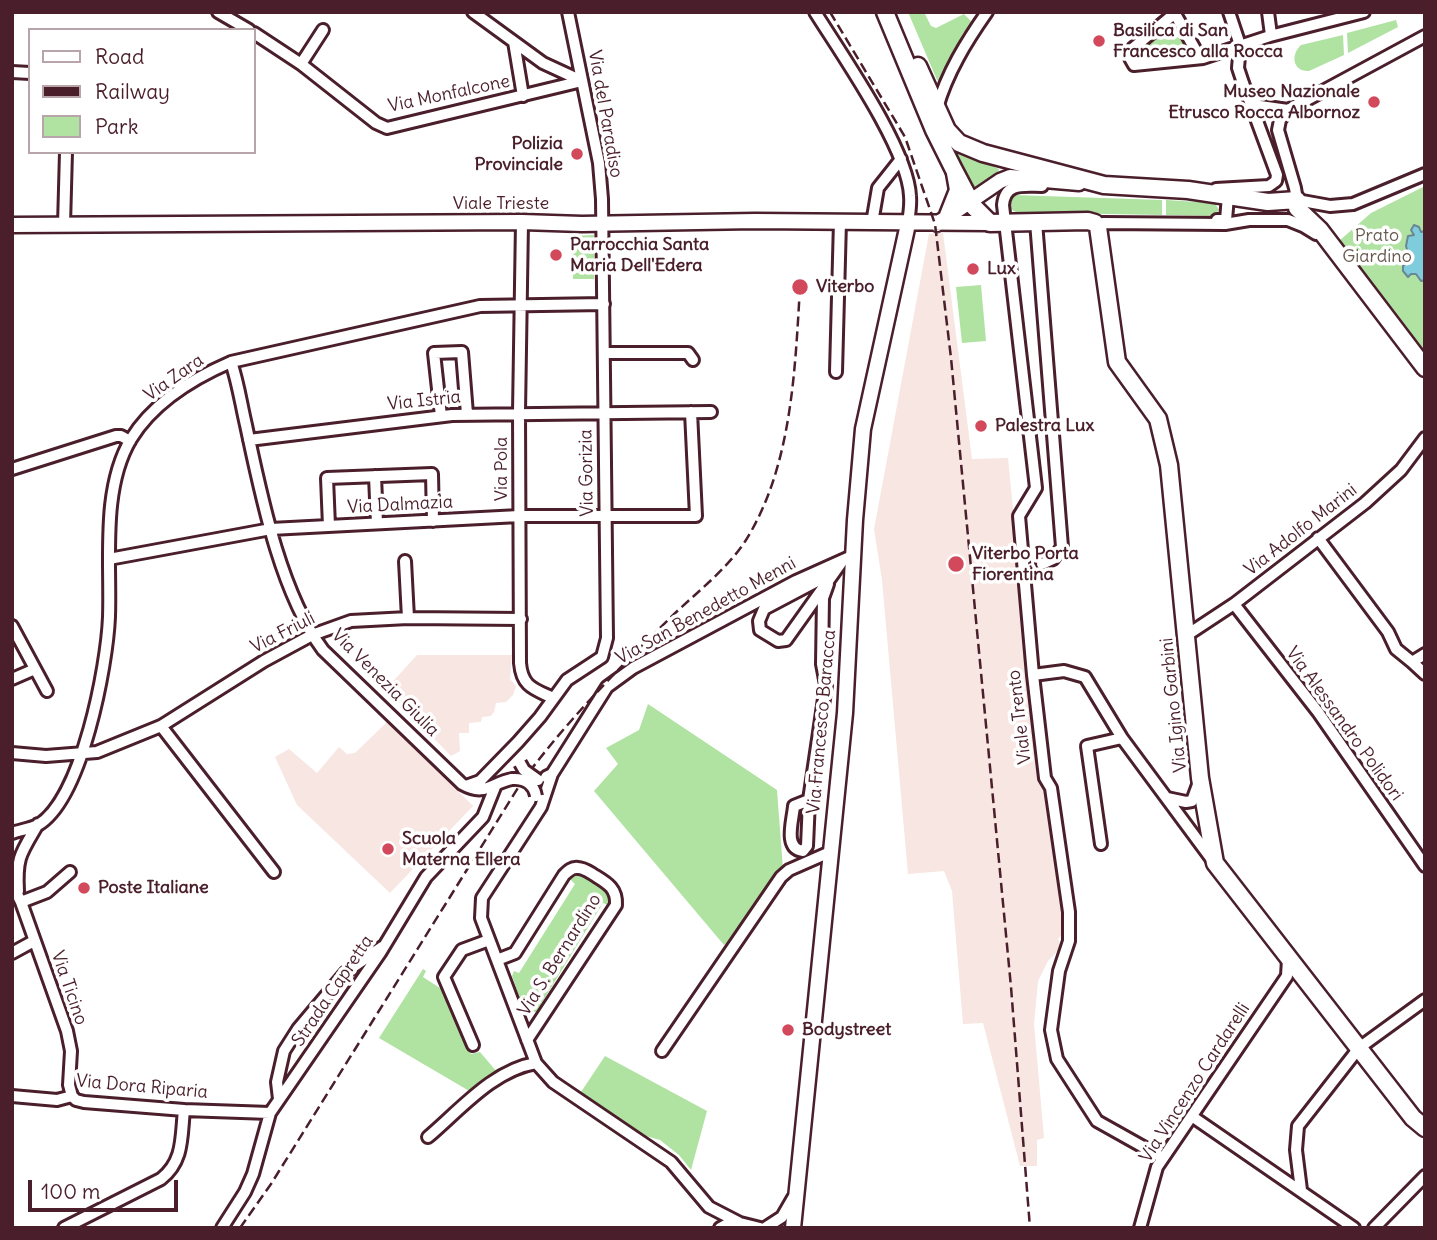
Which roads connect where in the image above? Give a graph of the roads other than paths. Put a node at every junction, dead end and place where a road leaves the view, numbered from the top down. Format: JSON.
{"nodes":[{"id":1,"x":218,"y":12,"type":"edge"},
{"id":2,"x":473,"y":12,"type":"edge"},
{"id":3,"x":568,"y":12,"type":"edge"},
{"id":4,"x":815,"y":12,"type":"edge"},
{"id":5,"x":884,"y":12,"type":"edge"},
{"id":6,"x":895,"y":12,"type":"edge"},
{"id":7,"x":987,"y":12,"type":"edge"},
{"id":8,"x":1229,"y":12,"type":"edge"},
{"id":9,"x":1268,"y":12,"type":"edge"},
{"id":10,"x":1364,"y":12,"type":"edge"},
{"id":11,"x":1174,"y":13,"type":"edge"},
{"id":12,"x":246,"y":28,"type":"edge"},
{"id":13,"x":323,"y":30,"type":"dead end"},
{"id":14,"x":256,"y":34,"type":"edge"},
{"id":15,"x":1271,"y":35,"type":"junction"},
{"id":16,"x":1425,"y":36,"type":"edge"},
{"id":17,"x":514,"y":42,"type":"junction"},
{"id":18,"x":1240,"y":45,"type":"junction"},
{"id":19,"x":1200,"y":58,"type":"junction"},
{"id":20,"x":543,"y":63,"type":"junction"},
{"id":21,"x":301,"y":64,"type":"junction"},
{"id":22,"x":519,"y":64,"type":"junction"},
{"id":23,"x":582,"y":81,"type":"junction"},
{"id":24,"x":523,"y":96,"type":"junction"},
{"id":25,"x":1250,"y":100,"type":"junction"},
{"id":26,"x":937,"y":108,"type":"junction"},
{"id":27,"x":1288,"y":110,"type":"junction"},
{"id":28,"x":66,"y":154,"type":"edge"},
{"id":29,"x":901,"y":159,"type":"junction"},
{"id":30,"x":953,"y":169,"type":"junction"},
{"id":31,"x":1425,"y":174,"type":"edge"},
{"id":32,"x":1104,"y":185,"type":"junction"},
{"id":33,"x":1188,"y":190,"type":"junction"},
{"id":34,"x":1228,"y":196,"type":"junction"},
{"id":35,"x":1297,"y":200,"type":"junction"},
{"id":36,"x":969,"y":201,"type":"junction"},
{"id":37,"x":1003,"y":205,"type":"junction"},
{"id":38,"x":942,"y":220,"type":"junction"},
{"id":39,"x":523,"y":222,"type":"junction"},
{"id":40,"x":840,"y":222,"type":"junction"},
{"id":41,"x":1029,"y":222,"type":"junction"},
{"id":42,"x":602,"y":223,"type":"junction"},
{"id":43,"x":872,"y":223,"type":"junction"},
{"id":44,"x":997,"y":223,"type":"junction"},
{"id":45,"x":908,"y":224,"type":"junction"},
{"id":46,"x":1093,"y":224,"type":"junction"},
{"id":47,"x":12,"y":225,"type":"edge"},
{"id":48,"x":64,"y":225,"type":"junction"},
{"id":49,"x":1330,"y":243,"type":"junction"},
{"id":50,"x":522,"y":304,"type":"junction"},
{"id":51,"x":604,"y":304,"type":"junction"},
{"id":52,"x":605,"y":353,"type":"junction"},
{"id":53,"x":693,"y":360,"type":"dead end"},
{"id":54,"x":231,"y":362,"type":"junction"},
{"id":55,"x":1425,"y":368,"type":"edge"},
{"id":56,"x":836,"y":372,"type":"dead end"},
{"id":57,"x":519,"y":412,"type":"junction"},
{"id":58,"x":691,"y":412,"type":"junction"},
{"id":59,"x":711,"y":412,"type":"dead end"},
{"id":60,"x":467,"y":414,"type":"junction"},
{"id":61,"x":604,"y":414,"type":"junction"},
{"id":62,"x":441,"y":416,"type":"junction"},
{"id":63,"x":1425,"y":438,"type":"edge"},
{"id":64,"x":249,"y":440,"type":"junction"},
{"id":65,"x":130,"y":441,"type":"junction"},
{"id":66,"x":12,"y":469,"type":"edge"},
{"id":67,"x":375,"y":476,"type":"junction"},
{"id":68,"x":520,"y":516,"type":"junction"},
{"id":69,"x":606,"y":517,"type":"junction"},
{"id":70,"x":433,"y":521,"type":"junction"},
{"id":71,"x":377,"y":523,"type":"junction"},
{"id":72,"x":329,"y":526,"type":"junction"},
{"id":73,"x":271,"y":529,"type":"junction"},
{"id":74,"x":1318,"y":538,"type":"junction"},
{"id":75,"x":849,"y":556,"type":"junction"},
{"id":76,"x":109,"y":559,"type":"junction"},
{"id":77,"x":405,"y":561,"type":"dead end"},
{"id":78,"x":1042,"y":564,"type":"dead end"},
{"id":79,"x":834,"y":572,"type":"junction"},
{"id":80,"x":828,"y":584,"type":"junction"},
{"id":81,"x":1234,"y":604,"type":"junction"},
{"id":82,"x":408,"y":618,"type":"junction"},
{"id":83,"x":521,"y":619,"type":"junction"},
{"id":84,"x":12,"y":626,"type":"edge"},
{"id":85,"x":312,"y":635,"type":"junction"},
{"id":86,"x":1187,"y":635,"type":"junction"},
{"id":87,"x":1425,"y":654,"type":"edge"},
{"id":88,"x":1412,"y":662,"type":"junction"},
{"id":89,"x":35,"y":669,"type":"junction"},
{"id":90,"x":1425,"y":674,"type":"edge"},
{"id":91,"x":1033,"y":675,"type":"junction"},
{"id":92,"x":12,"y":679,"type":"edge"},
{"id":93,"x":47,"y":691,"type":"dead end"},
{"id":94,"x":553,"y":698,"type":"junction"},
{"id":95,"x":161,"y":726,"type":"junction"},
{"id":96,"x":1122,"y":738,"type":"junction"},
{"id":97,"x":518,"y":742,"type":"junction"},
{"id":98,"x":12,"y":753,"type":"edge"},
{"id":99,"x":81,"y":754,"type":"junction"},
{"id":100,"x":552,"y":774,"type":"junction"},
{"id":101,"x":1200,"y":778,"type":"junction"},
{"id":102,"x":538,"y":780,"type":"junction"},
{"id":103,"x":526,"y":781,"type":"junction"},
{"id":104,"x":466,"y":786,"type":"junction"},
{"id":105,"x":495,"y":787,"type":"junction"},
{"id":106,"x":540,"y":795,"type":"junction"},
{"id":107,"x":1167,"y":798,"type":"junction"},
{"id":108,"x":809,"y":800,"type":"dead end"},
{"id":109,"x":38,"y":824,"type":"junction"},
{"id":110,"x":12,"y":833,"type":"edge"},
{"id":111,"x":1101,"y":844,"type":"dead end"},
{"id":112,"x":830,"y":852,"type":"junction"},
{"id":113,"x":12,"y":855,"type":"edge"},
{"id":114,"x":1215,"y":863,"type":"junction"},
{"id":115,"x":1425,"y":866,"type":"edge"},
{"id":116,"x":16,"y":870,"type":"junction"},
{"id":117,"x":70,"y":872,"type":"dead end"},
{"id":118,"x":274,"y":872,"type":"dead end"},
{"id":119,"x":17,"y":893,"type":"edge"},
{"id":120,"x":489,"y":940,"type":"junction"},
{"id":121,"x":34,"y":941,"type":"junction"},
{"id":122,"x":385,"y":944,"type":"junction"},
{"id":123,"x":12,"y":953,"type":"edge"},
{"id":124,"x":1288,"y":959,"type":"junction"},
{"id":125,"x":497,"y":960,"type":"junction"},
{"id":126,"x":1305,"y":981,"type":"junction"},
{"id":127,"x":1280,"y":985,"type":"junction"},
{"id":128,"x":1425,"y":1000,"type":"edge"},
{"id":129,"x":527,"y":1040,"type":"junction"},
{"id":130,"x":473,"y":1045,"type":"dead end"},
{"id":131,"x":1359,"y":1048,"type":"junction"},
{"id":132,"x":662,"y":1051,"type":"dead end"},
{"id":133,"x":536,"y":1063,"type":"junction"},
{"id":134,"x":12,"y":1096,"type":"edge"},
{"id":135,"x":72,"y":1096,"type":"junction"},
{"id":136,"x":279,"y":1099,"type":"junction"},
{"id":137,"x":184,"y":1110,"type":"junction"},
{"id":138,"x":270,"y":1113,"type":"junction"},
{"id":139,"x":1193,"y":1117,"type":"junction"},
{"id":140,"x":1419,"y":1123,"type":"edge"},
{"id":141,"x":1425,"y":1136,"type":"edge"},
{"id":142,"x":428,"y":1137,"type":"dead end"},
{"id":143,"x":1163,"y":1158,"type":"junction"},
{"id":144,"x":1425,"y":1176,"type":"edge"},
{"id":145,"x":798,"y":1185,"type":"junction"},
{"id":146,"x":1301,"y":1190,"type":"junction"},
{"id":147,"x":709,"y":1207,"type":"junction"},
{"id":148,"x":740,"y":1223,"type":"junction"},
{"id":149,"x":64,"y":1228,"type":"edge"},
{"id":150,"x":222,"y":1228,"type":"edge"},
{"id":151,"x":718,"y":1228,"type":"edge"},
{"id":152,"x":762,"y":1228,"type":"edge"},
{"id":153,"x":793,"y":1228,"type":"edge"},
{"id":154,"x":1140,"y":1228,"type":"edge"},
{"id":155,"x":1354,"y":1228,"type":"edge"},
{"id":156,"x":1374,"y":1228,"type":"edge"}],
"edges":[{"from":1,"to":12,"type":"street"},
{"from":2,"to":17,"type":"street"},
{"from":3,"to":23,"type":"street","name":"Via del Paradiso"},
{"from":4,"to":29,"type":"street"},
{"from":5,"to":30,"type":"main road"},
{"from":6,"to":26,"type":"main road"},
{"from":7,"to":26,"type":"street"},
{"from":8,"to":18,"type":"street"},
{"from":9,"to":15,"type":"street"},
{"from":10,"to":15,"type":"street"},
{"from":11,"to":19,"type":"street"},
{"from":11,"to":19,"type":"street"},
{"from":13,"to":21,"type":"street"},
{"from":14,"to":21,"type":"street","name":"Via Monfalcone"},
{"from":15,"to":18,"type":"street"},
{"from":16,"to":27,"type":"street"},
{"from":17,"to":20,"type":"street"},
{"from":17,"to":22,"type":"street"},
{"from":18,"to":19,"type":"street"},
{"from":18,"to":25,"type":"street"},
{"from":20,"to":22,"type":"street"},
{"from":20,"to":23,"type":"street"},
{"from":21,"to":24,"type":"street","name":"Via Monfalcone"},
{"from":22,"to":24,"type":"street"},
{"from":23,"to":24,"type":"street","name":"Via Monfalcone"},
{"from":23,"to":42,"type":"street","name":"Via del Paradiso"},
{"from":25,"to":27,"type":"street"},
{"from":25,"to":33,"type":"street"},
{"from":26,"to":32,"type":"main road"},
{"from":27,"to":35,"type":"street"},
{"from":28,"to":48,"type":"street"},
{"from":29,"to":43,"type":"street"},
{"from":29,"to":45,"type":"street"},
{"from":30,"to":36,"type":"main road"},
{"from":30,"to":38,"type":"main road"},
{"from":31,"to":35,"type":"street"},
{"from":32,"to":33,"type":"main road"},
{"from":32,"to":36,"type":"main road"},
{"from":32,"to":37,"type":"street"},
{"from":33,"to":34,"type":"main road"},
{"from":34,"to":35,"type":"main road"},
{"from":34,"to":46,"type":"street"},
{"from":35,"to":49,"type":"main road"},
{"from":36,"to":38,"type":"main road"},
{"from":36,"to":44,"type":"main road"},
{"from":37,"to":41,"type":"street"},
{"from":37,"to":44,"type":"street","name":"Viale Trento"},
{"from":38,"to":44,"type":"main road","name":"Viale Trieste"},
{"from":38,"to":45,"type":"main road","name":"Viale Trieste"},
{"from":39,"to":42,"type":"main road","name":"Viale Trieste"},
{"from":39,"to":48,"type":"main road","name":"Viale Trieste"},
{"from":39,"to":50,"type":"street","name":"Via Pola"},
{"from":40,"to":42,"type":"main road","name":"Viale Trieste"},
{"from":40,"to":43,"type":"main road","name":"Viale Trieste"},
{"from":40,"to":56,"type":"street"},
{"from":41,"to":44,"type":"main road"},
{"from":41,"to":46,"type":"main road"},
{"from":41,"to":78,"type":"street"},
{"from":42,"to":51,"type":"street","name":"Via Gorizia"},
{"from":43,"to":45,"type":"main road","name":"Viale Trieste"},
{"from":44,"to":91,"type":"street","name":"Viale Trento"},
{"from":45,"to":75,"type":"main road","name":"Via Francesco Baracca"},
{"from":46,"to":49,"type":"street"},
{"from":46,"to":86,"type":"main road","name":"Via Igino Garbini"},
{"from":47,"to":48,"type":"main road","name":"Viale Trieste"},
{"from":49,"to":55,"type":"main road"},
{"from":50,"to":51,"type":"street","name":"Via Zara"},
{"from":50,"to":54,"type":"street","name":"Via Zara"},
{"from":50,"to":57,"type":"street","name":"Via Pola"},
{"from":51,"to":52,"type":"street","name":"Via Gorizia"},
{"from":52,"to":53,"type":"street"},
{"from":52,"to":61,"type":"street","name":"Via Gorizia"},
{"from":54,"to":64,"type":"street","name":"Via Venezia Giulia"},
{"from":54,"to":65,"type":"street","name":"Via Zara"},
{"from":57,"to":60,"type":"street","name":"Via Istria"},
{"from":57,"to":61,"type":"street","name":"Via Istria"},
{"from":57,"to":68,"type":"street","name":"Via Pola"},
{"from":58,"to":59,"type":"street","name":"Via Istria"},
{"from":58,"to":61,"type":"street","name":"Via Istria"},
{"from":58,"to":69,"type":"street","name":"Via Dalmazia"},
{"from":60,"to":62,"type":"street","name":"Via Istria"},
{"from":60,"to":62,"type":"street"},
{"from":61,"to":69,"type":"street","name":"Via Gorizia"},
{"from":62,"to":64,"type":"street","name":"Via Istria"},
{"from":63,"to":74,"type":"street","name":"Via Adolfo Marini"},
{"from":64,"to":73,"type":"street","name":"Via Venezia Giulia"},
{"from":65,"to":66,"type":"street"},
{"from":65,"to":76,"type":"street","name":"Via Zara"},
{"from":67,"to":70,"type":"street"},
{"from":67,"to":71,"type":"street"},
{"from":67,"to":72,"type":"street"},
{"from":68,"to":69,"type":"street","name":"Via Dalmazia"},
{"from":68,"to":70,"type":"street","name":"Via Dalmazia"},
{"from":68,"to":83,"type":"street","name":"Via Pola"},
{"from":69,"to":94,"type":"street","name":"Via Gorizia"},
{"from":70,"to":71,"type":"street","name":"Via Dalmazia"},
{"from":71,"to":72,"type":"street","name":"Via Dalmazia"},
{"from":72,"to":73,"type":"street","name":"Via Dalmazia"},
{"from":73,"to":76,"type":"street","name":"Via Dalmazia"},
{"from":73,"to":85,"type":"street","name":"Via Venezia Giulia"},
{"from":74,"to":81,"type":"street","name":"Via Adolfo Marini"},
{"from":74,"to":88,"type":"street"},
{"from":75,"to":79,"type":"street"},
{"from":75,"to":100,"type":"street","name":"Via San Benedetto Menni"},
{"from":75,"to":112,"type":"main road","name":"Via Francesco Baracca"},
{"from":76,"to":99,"type":"street","name":"Via Zara"},
{"from":77,"to":82,"type":"street"},
{"from":79,"to":80,"type":"street"},
{"from":79,"to":80,"type":"street"},
{"from":80,"to":108,"type":"street"},
{"from":81,"to":86,"type":"street","name":"Via Adolfo Marini"},
{"from":81,"to":115,"type":"street","name":"Via Alessandro Polidori"},
{"from":82,"to":83,"type":"street","name":"Via Friuli"},
{"from":82,"to":85,"type":"street","name":"Via Friuli"},
{"from":83,"to":94,"type":"street","name":"Via Pola"},
{"from":84,"to":89,"type":"street"},
{"from":85,"to":95,"type":"street","name":"Via Friuli"},
{"from":85,"to":104,"type":"street","name":"Via Venezia Giulia"},
{"from":86,"to":101,"type":"main road","name":"Via Igino Garbini"},
{"from":87,"to":88,"type":"street"},
{"from":88,"to":90,"type":"street"},
{"from":89,"to":92,"type":"street"},
{"from":89,"to":93,"type":"street"},
{"from":91,"to":96,"type":"street"},
{"from":91,"to":143,"type":"street","name":"Viale Trento"},
{"from":94,"to":97,"type":"street","name":"Via Gorizia"},
{"from":95,"to":99,"type":"street","name":"Via Friuli"},
{"from":95,"to":118,"type":"street"},
{"from":96,"to":107,"type":"street"},
{"from":96,"to":111,"type":"street"},
{"from":97,"to":102,"type":"street","bridge":true},
{"from":97,"to":104,"type":"street","name":"Via Gorizia"},
{"from":98,"to":99,"type":"street","name":"Via Friuli"},
{"from":99,"to":109,"type":"street","name":"Via Zara"},
{"from":100,"to":102,"type":"street"},
{"from":100,"to":106,"type":"street","name":"Via San Benedetto Menni"},
{"from":101,"to":107,"type":"street"},
{"from":101,"to":114,"type":"main road","name":"Via Igino Garbini"},
{"from":102,"to":103,"type":"street","bridge":true},
{"from":102,"to":106,"type":"street"},
{"from":103,"to":105,"type":"street","bridge":true},
{"from":103,"to":106,"type":"street","bridge":true},
{"from":104,"to":105,"type":"street"},
{"from":105,"to":122,"type":"street","name":"Strada Capretta"},
{"from":106,"to":120,"type":"street","name":"Via San Benedetto Menni"},
{"from":107,"to":114,"type":"street"},
{"from":109,"to":110,"type":"street"},
{"from":109,"to":116,"type":"street","name":"Via Zara"},
{"from":112,"to":132,"type":"street"},
{"from":112,"to":145,"type":"main road","name":"Via Francesco Baracca"},
{"from":113,"to":116,"type":"street","name":"Via Ticino"},
{"from":114,"to":124,"type":"main road","name":"Via Igino Garbini"},
{"from":116,"to":119,"type":"street","name":"Via Ticino"},
{"from":117,"to":119,"type":"street"},
{"from":119,"to":121,"type":"street","name":"Via Ticino"},
{"from":120,"to":125,"type":"street"},
{"from":120,"to":130,"type":"street"},
{"from":121,"to":123,"type":"street"},
{"from":121,"to":135,"type":"street","name":"Via Ticino"},
{"from":122,"to":136,"type":"street","name":"Strada Capretta"},
{"from":122,"to":136,"type":"street"},
{"from":124,"to":126,"type":"main road","name":"Via Igino Garbini"},
{"from":124,"to":127,"type":"street","name":"Via Vincenzo Cardarelli"},
{"from":125,"to":129,"type":"street"},
{"from":125,"to":129,"type":"street","name":"Via S. Bernardino"},
{"from":126,"to":127,"type":"street"},
{"from":126,"to":131,"type":"main road","name":"Via Igino Garbini"},
{"from":127,"to":139,"type":"street","name":"Via Vincenzo Cardarelli"},
{"from":128,"to":131,"type":"street"},
{"from":129,"to":133,"type":"street"},
{"from":131,"to":140,"type":"main road","name":"Via Igino Garbini"},
{"from":131,"to":146,"type":"street"},
{"from":133,"to":142,"type":"street"},
{"from":133,"to":147,"type":"street"},
{"from":134,"to":135,"type":"street","name":"Via Dora Riparia"},
{"from":135,"to":137,"type":"street","name":"Via Dora Riparia"},
{"from":136,"to":138,"type":"street","name":"Strada Capretta"},
{"from":137,"to":138,"type":"street","name":"Via Dora Riparia"},
{"from":137,"to":149,"type":"street"},
{"from":138,"to":150,"type":"street","name":"Strada Capretta"},
{"from":139,"to":143,"type":"street","name":"Via Vincenzo Cardarelli"},
{"from":139,"to":146,"type":"street"},
{"from":140,"to":141,"type":"main road","name":"Via Igino Garbini"},
{"from":143,"to":154,"type":"street","name":"Via Vincenzo Cardarelli"},
{"from":144,"to":156,"type":"street"},
{"from":145,"to":152,"type":"street"},
{"from":145,"to":153,"type":"main road","name":"Via Francesco Baracca"},
{"from":146,"to":155,"type":"street"},
{"from":147,"to":148,"type":"street"},
{"from":147,"to":151,"type":"street"},
{"from":148,"to":151,"type":"street"},
{"from":148,"to":152,"type":"street"}]}
